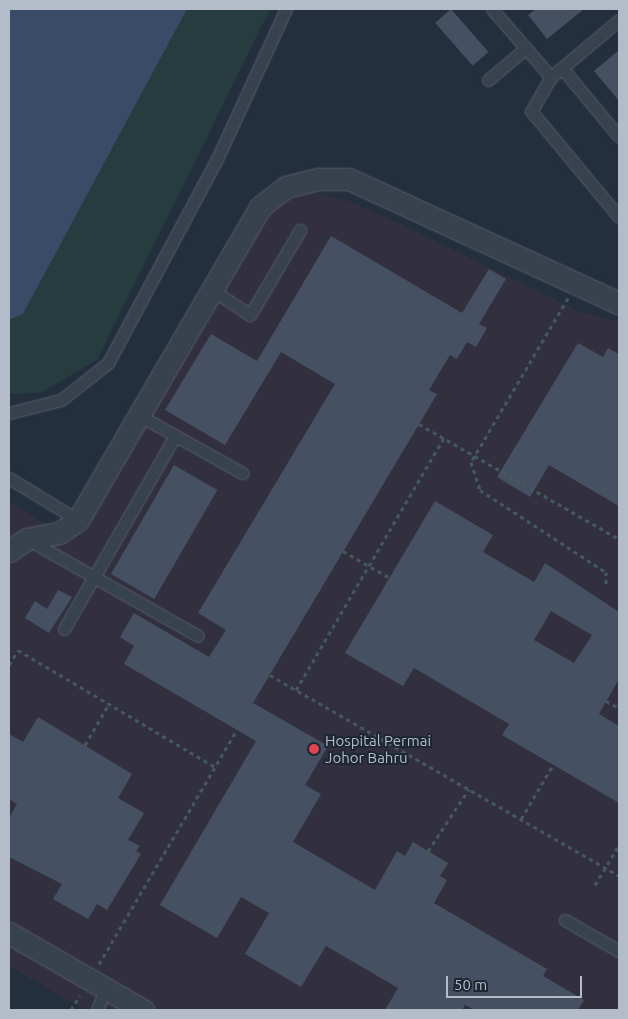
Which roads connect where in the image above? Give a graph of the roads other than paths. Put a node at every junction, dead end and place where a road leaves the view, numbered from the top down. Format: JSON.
{"nodes":[{"id":1,"x":286,"y":9,"type":"edge"},
{"id":2,"x":492,"y":9,"type":"edge"},
{"id":3,"x":619,"y":20,"type":"edge"},
{"id":4,"x":526,"y":48,"type":"junction"},
{"id":5,"x":562,"y":68,"type":"junction"},
{"id":6,"x":551,"y":77,"type":"junction"},
{"id":7,"x":488,"y":80,"type":"dead end"},
{"id":8,"x":619,"y":137,"type":"edge"},
{"id":9,"x":619,"y":217,"type":"edge"},
{"id":10,"x":300,"y":230,"type":"dead end"},
{"id":11,"x":214,"y":291,"type":"junction"},
{"id":12,"x":619,"y":303,"type":"edge"},
{"id":13,"x":9,"y":412,"type":"edge"},
{"id":14,"x":142,"y":417,"type":"junction"},
{"id":15,"x":175,"y":436,"type":"junction"},
{"id":16,"x":242,"y":473,"type":"dead end"},
{"id":17,"x":9,"y":478,"type":"edge"},
{"id":18,"x":78,"y":520,"type":"junction"},
{"id":19,"x":28,"y":539,"type":"junction"},
{"id":20,"x":9,"y":551,"type":"edge"},
{"id":21,"x":94,"y":576,"type":"junction"},
{"id":22,"x":64,"y":629,"type":"dead end"},
{"id":23,"x":198,"y":636,"type":"dead end"},
{"id":24,"x":565,"y":920,"type":"dead end"},
{"id":25,"x":9,"y":933,"type":"edge"},
{"id":26,"x":619,"y":951,"type":"edge"},
{"id":27,"x":98,"y":983,"type":"junction"},
{"id":28,"x":97,"y":1010,"type":"edge"},
{"id":29,"x":143,"y":1010,"type":"edge"}],
"edges":[{"from":1,"to":13,"type":"lane"},
{"from":2,"to":4,"type":"lane"},
{"from":3,"to":5,"type":"lane"},
{"from":4,"to":6,"type":"lane"},
{"from":4,"to":7,"type":"lane"},
{"from":5,"to":6,"type":"lane"},
{"from":5,"to":8,"type":"lane"},
{"from":6,"to":9,"type":"lane"},
{"from":10,"to":11,"type":"lane"},
{"from":11,"to":12,"type":"street"},
{"from":11,"to":14,"type":"street"},
{"from":14,"to":15,"type":"lane"},
{"from":14,"to":18,"type":"street"},
{"from":15,"to":16,"type":"lane"},
{"from":15,"to":21,"type":"lane"},
{"from":17,"to":18,"type":"lane"},
{"from":18,"to":19,"type":"street"},
{"from":19,"to":20,"type":"street"},
{"from":19,"to":21,"type":"lane"},
{"from":21,"to":22,"type":"lane"},
{"from":21,"to":23,"type":"lane"},
{"from":24,"to":26,"type":"lane"},
{"from":25,"to":27,"type":"street"},
{"from":27,"to":28,"type":"lane"},
{"from":27,"to":29,"type":"street"}]}
